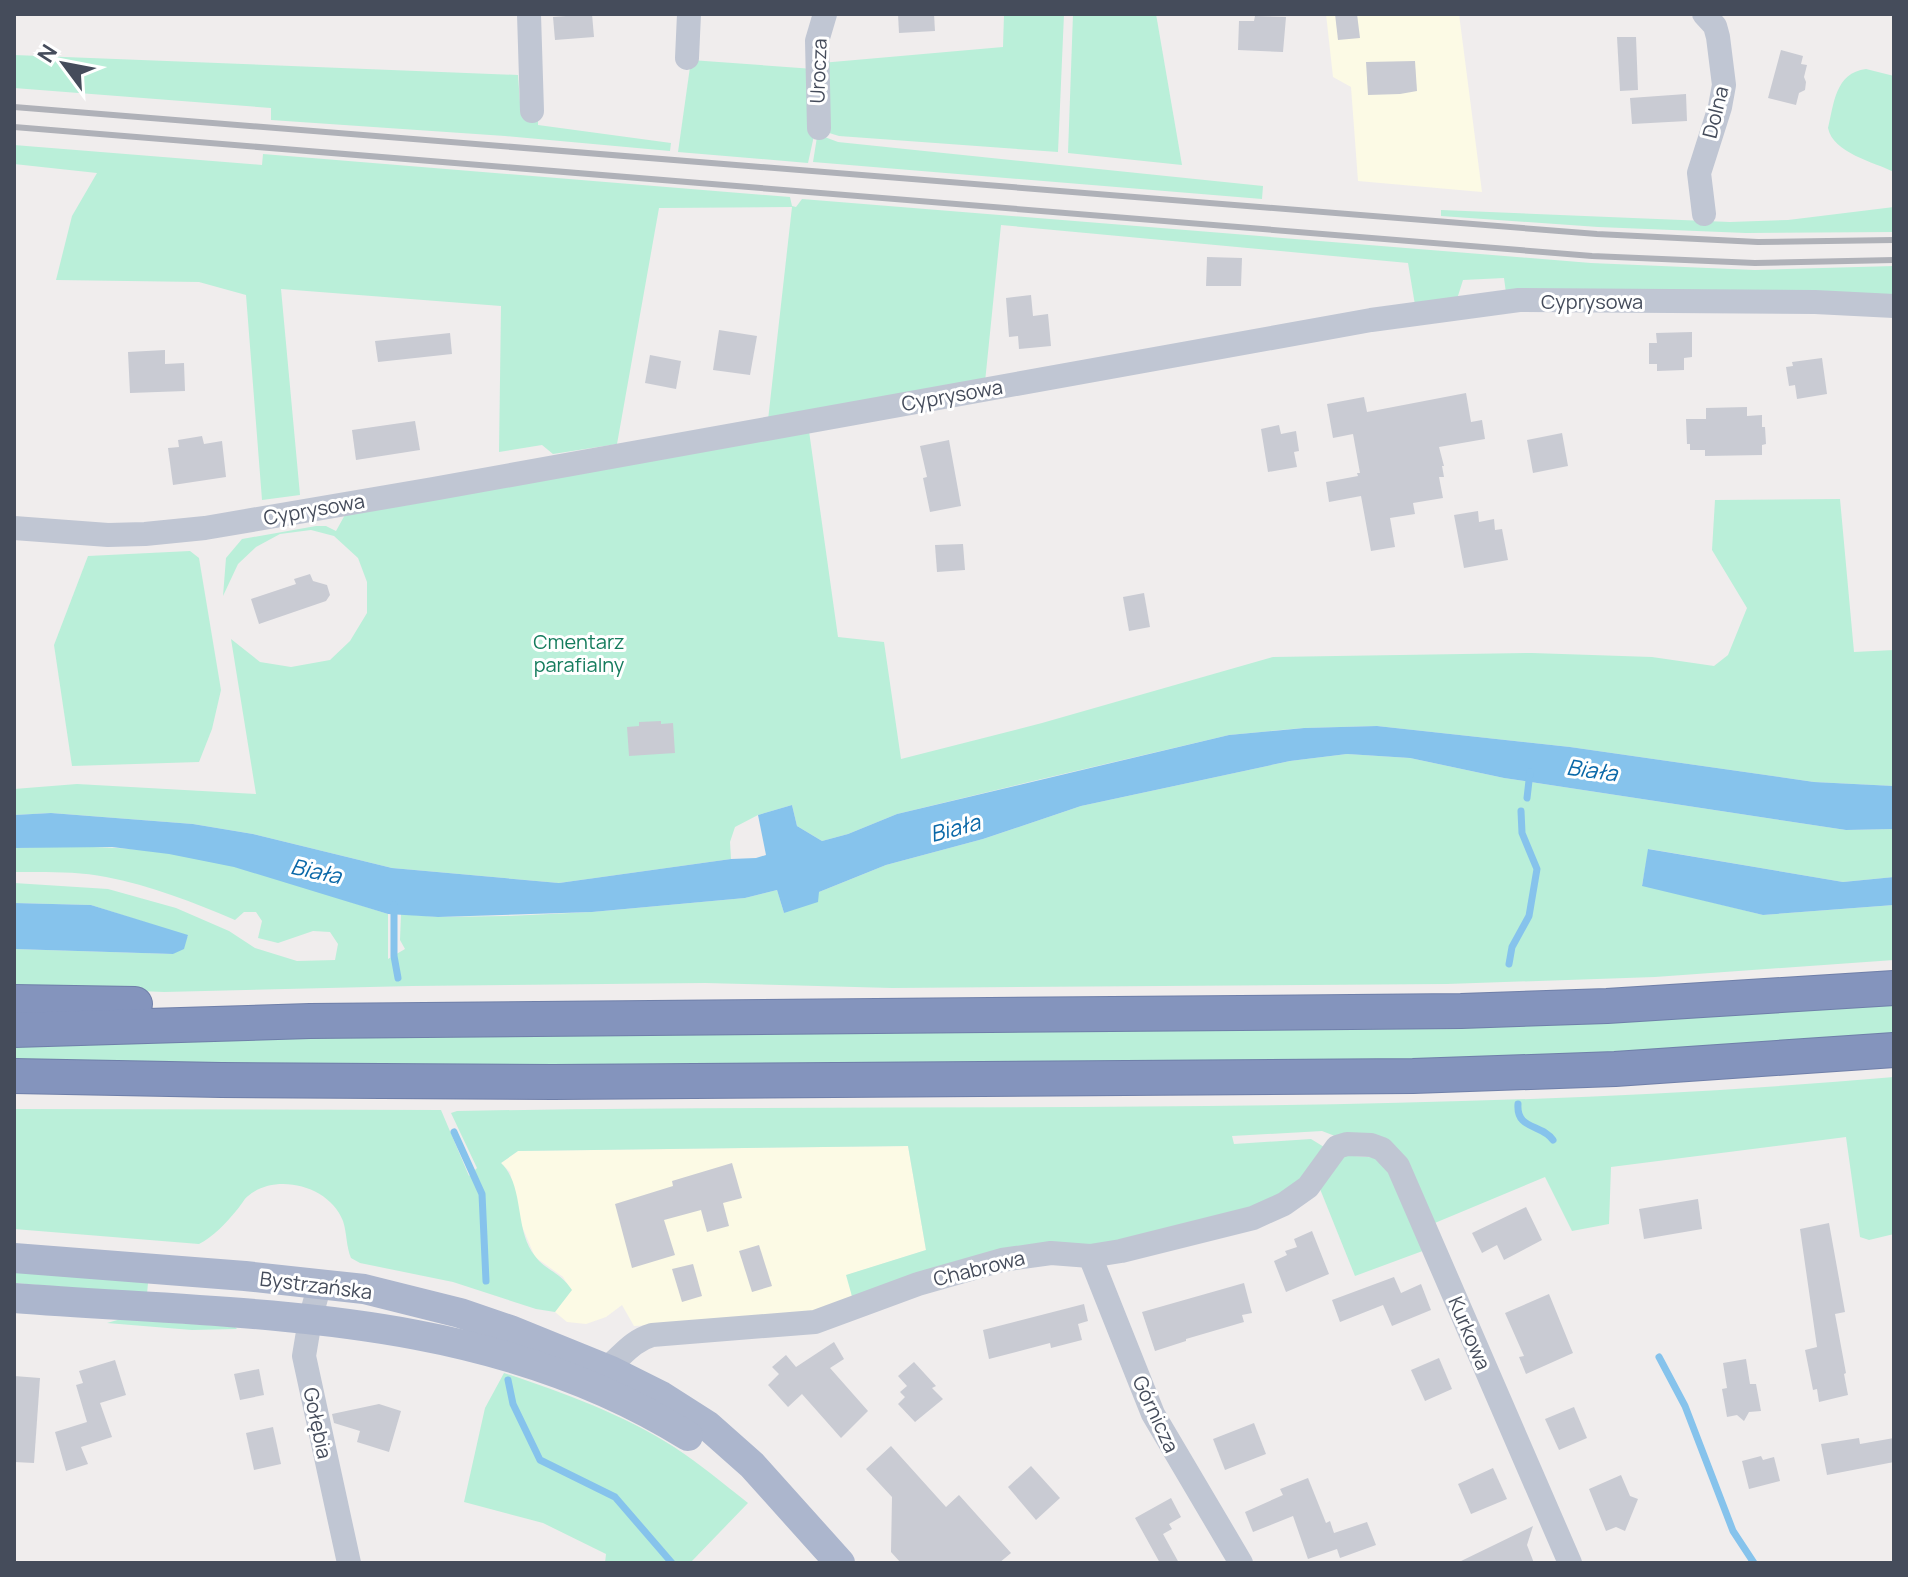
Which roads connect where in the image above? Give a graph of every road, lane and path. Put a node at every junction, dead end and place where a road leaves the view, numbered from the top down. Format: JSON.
{"nodes":[{"id":1,"x":529,"y":14,"type":"edge"},
{"id":2,"x":689,"y":14,"type":"edge"},
{"id":3,"x":825,"y":14,"type":"edge"},
{"id":4,"x":1704,"y":14,"type":"edge"},
{"id":5,"x":687,"y":58,"type":"dead end"},
{"id":6,"x":532,"y":111,"type":"dead end"},
{"id":7,"x":819,"y":128,"type":"dead end"},
{"id":8,"x":1704,"y":214,"type":"dead end"},
{"id":9,"x":1894,"y":306,"type":"edge"},
{"id":10,"x":14,"y":528,"type":"edge"},
{"id":11,"x":1894,"y":988,"type":"edge"},
{"id":12,"x":14,"y":1002,"type":"edge"},
{"id":13,"x":310,"y":1021,"type":"junction"},
{"id":14,"x":14,"y":1030,"type":"edge"},
{"id":15,"x":1894,"y":1050,"type":"edge"},
{"id":16,"x":14,"y":1076,"type":"edge"},
{"id":17,"x":1337,"y":1147,"type":"joint"},
{"id":18,"x":1090,"y":1256,"type":"junction"},
{"id":19,"x":14,"y":1258,"type":"edge"},
{"id":20,"x":320,"y":1283,"type":"junction"},
{"id":21,"x":14,"y":1298,"type":"edge"},
{"id":22,"x":310,"y":1320,"type":"junction"},
{"id":23,"x":607,"y":1369,"type":"junction"},
{"id":24,"x":577,"y":1379,"type":"junction"},
{"id":25,"x":840,"y":1562,"type":"edge"},
{"id":26,"x":349,"y":1563,"type":"edge"},
{"id":27,"x":1241,"y":1563,"type":"edge"},
{"id":28,"x":1570,"y":1563,"type":"edge"}],
"edges":[{"from":1,"to":6,"type":"street"},
{"from":2,"to":5,"type":"street"},
{"from":3,"to":7,"type":"street","name":"Urocza"},
{"from":4,"to":8,"type":"street","name":"Dolna"},
{"from":9,"to":10,"type":"street","name":"Cyprysowa"},
{"from":11,"to":13,"type":"highway"},
{"from":12,"to":13,"type":"highway"},
{"from":13,"to":14,"type":"highway"},
{"from":15,"to":16,"type":"highway"},
{"from":17,"to":18,"type":"street","name":"Chabrowa"},
{"from":17,"to":28,"type":"street","name":"Kurkowa"},
{"from":18,"to":23,"type":"street","name":"Chabrowa"},
{"from":18,"to":27,"type":"street","name":"Górnicza"},
{"from":19,"to":20,"type":"main road","name":"Bystrzańska"},
{"from":20,"to":22,"type":"street","name":"Gołębia"},
{"from":20,"to":23,"type":"main road","name":"Bystrzańska"},
{"from":21,"to":22,"type":"main road","name":"Bystrzańska"},
{"from":22,"to":24,"type":"main road","name":"Bystrzańska"},
{"from":22,"to":26,"type":"street","name":"Gołębia"},
{"from":23,"to":24,"type":"street"},
{"from":23,"to":25,"type":"main road","name":"Bystrzańska"},
{"from":24,"to":25,"type":"main road","name":"Bystrzańska"}]}
